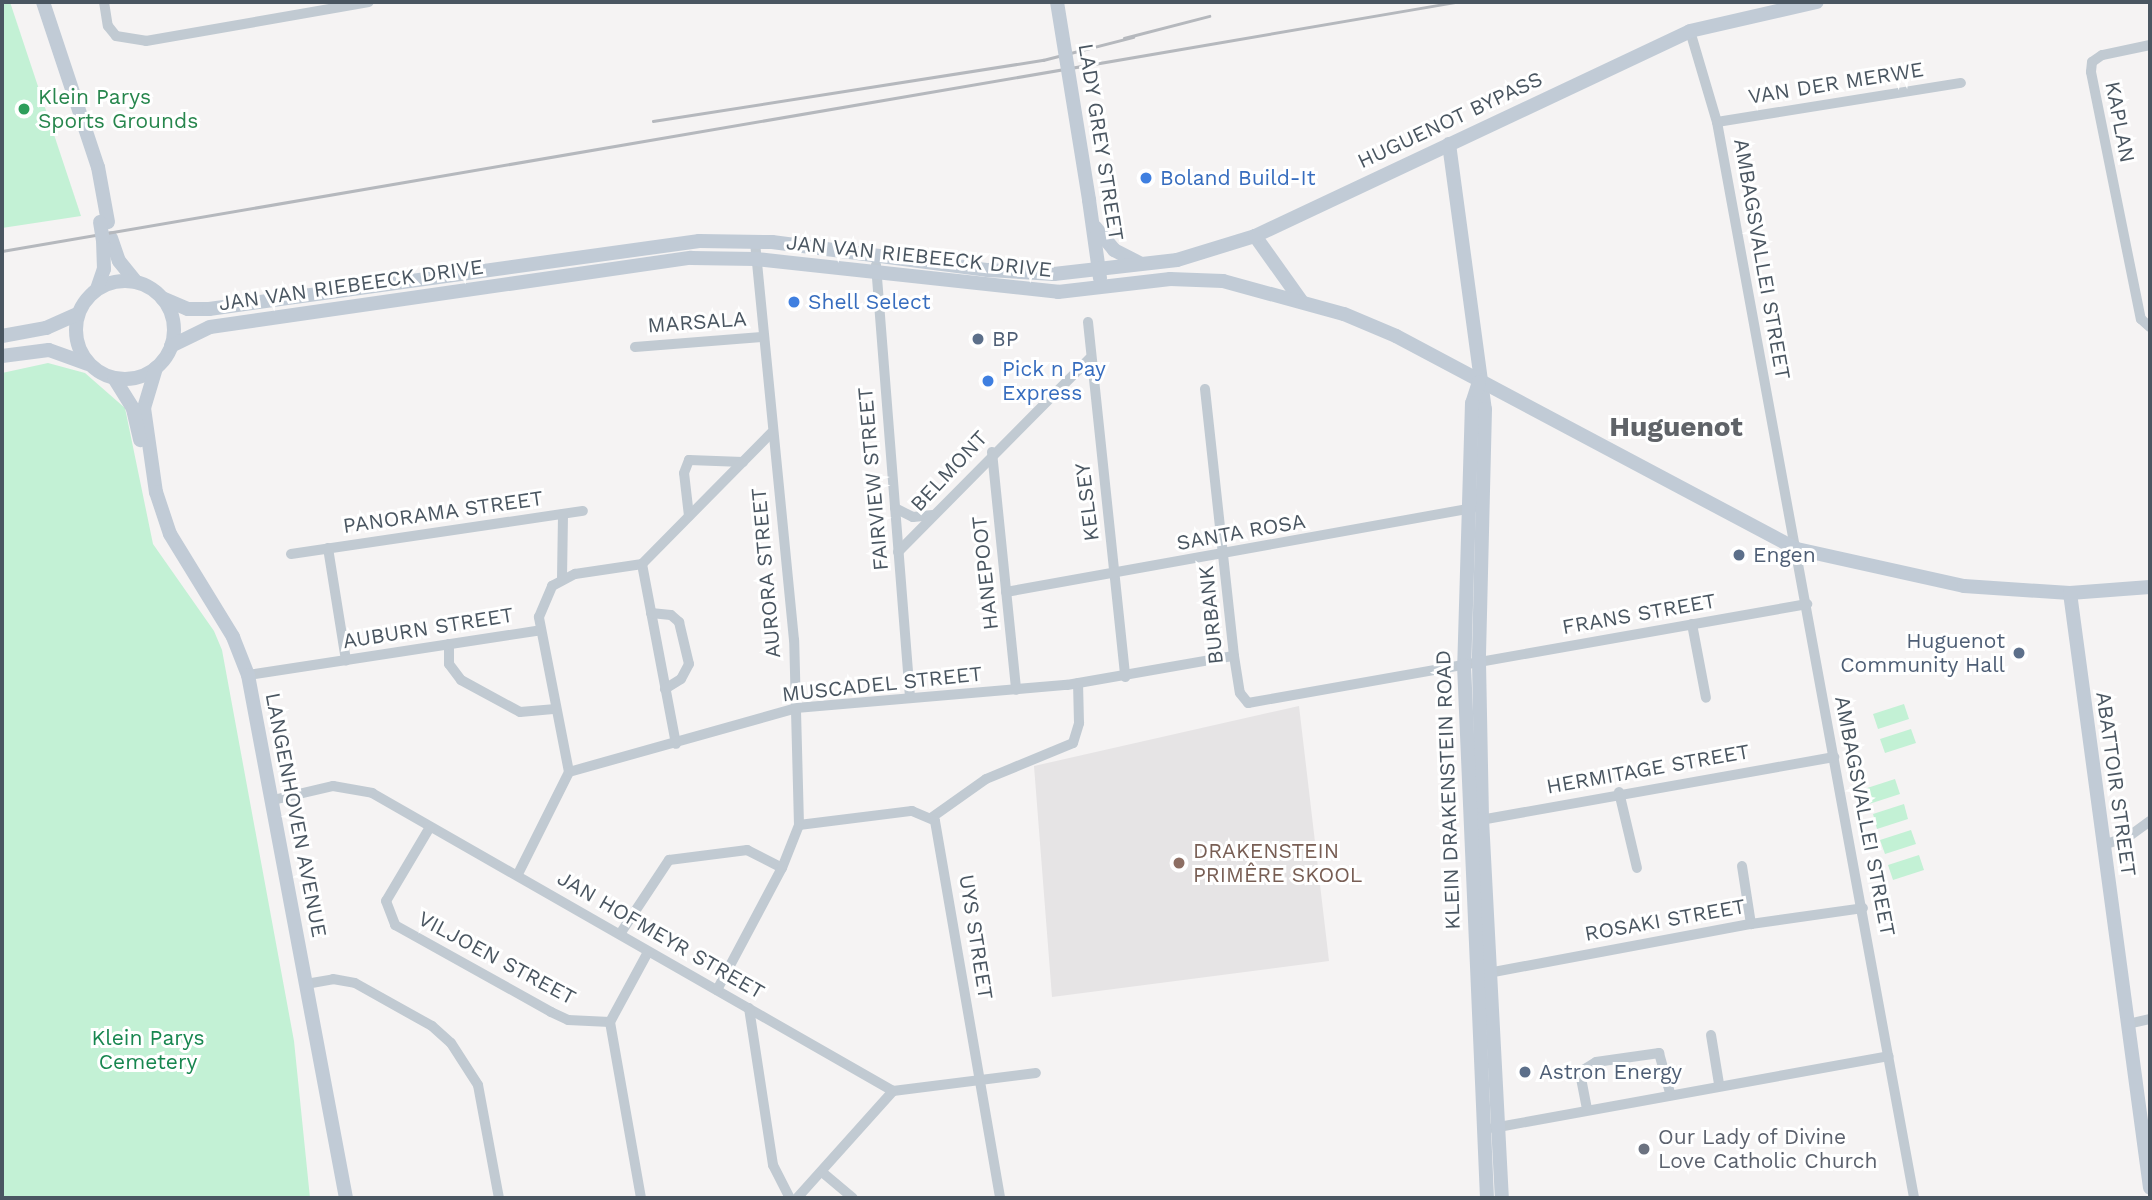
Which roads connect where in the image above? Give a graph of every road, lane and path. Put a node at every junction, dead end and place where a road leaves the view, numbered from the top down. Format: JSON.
{"nodes":[{"id":1,"x":43,"y":2,"type":"edge"},
{"id":2,"x":104,"y":2,"type":"edge"},
{"id":3,"x":369,"y":2,"type":"edge"},
{"id":4,"x":1057,"y":2,"type":"edge"},
{"id":5,"x":1818,"y":2,"type":"edge"},
{"id":6,"x":1690,"y":31,"type":"junction"},
{"id":7,"x":2150,"y":45,"type":"edge"},
{"id":8,"x":1961,"y":83,"type":"dead end"},
{"id":9,"x":1717,"y":122,"type":"junction"},
{"id":10,"x":1449,"y":144,"type":"junction"},
{"id":11,"x":1093,"y":223,"type":"junction"},
{"id":12,"x":1255,"y":236,"type":"junction"},
{"id":13,"x":107,"y":239,"type":"junction"},
{"id":14,"x":755,"y":240,"type":"junction"},
{"id":15,"x":876,"y":256,"type":"junction"},
{"id":16,"x":756,"y":259,"type":"junction"},
{"id":17,"x":1142,"y":264,"type":"junction"},
{"id":18,"x":1099,"y":269,"type":"junction"},
{"id":19,"x":876,"y":273,"type":"junction"},
{"id":20,"x":136,"y":282,"type":"junction"},
{"id":21,"x":97,"y":289,"type":"junction"},
{"id":22,"x":1101,"y":289,"type":"junction"},
{"id":23,"x":162,"y":298,"type":"junction"},
{"id":24,"x":1302,"y":302,"type":"junction"},
{"id":25,"x":78,"y":314,"type":"junction"},
{"id":26,"x":1088,"y":322,"type":"dead end"},
{"id":27,"x":2150,"y":327,"type":"edge"},
{"id":28,"x":2,"y":336,"type":"edge"},
{"id":29,"x":762,"y":337,"type":"junction"},
{"id":30,"x":171,"y":346,"type":"junction"},
{"id":31,"x":635,"y":346,"type":"dead end"},
{"id":32,"x":2,"y":356,"type":"edge"},
{"id":33,"x":1089,"y":359,"type":"junction"},
{"id":34,"x":89,"y":365,"type":"junction"},
{"id":35,"x":156,"y":368,"type":"junction"},
{"id":36,"x":114,"y":378,"type":"junction"},
{"id":37,"x":1480,"y":382,"type":"junction"},
{"id":38,"x":1205,"y":389,"type":"dead end"},
{"id":39,"x":771,"y":433,"type":"junction"},
{"id":40,"x":992,"y":452,"type":"junction"},
{"id":41,"x":149,"y":460,"type":"junction"},
{"id":42,"x":743,"y":462,"type":"junction"},
{"id":43,"x":895,"y":508,"type":"junction"},
{"id":44,"x":1476,"y":508,"type":"junction"},
{"id":45,"x":583,"y":511,"type":"dead end"},
{"id":46,"x":563,"y":514,"type":"junction"},
{"id":47,"x":933,"y":515,"type":"junction"},
{"id":48,"x":689,"y":516,"type":"junction"},
{"id":49,"x":328,"y":548,"type":"junction"},
{"id":50,"x":1797,"y":550,"type":"junction"},
{"id":51,"x":898,"y":552,"type":"junction"},
{"id":52,"x":291,"y":554,"type":"dead end"},
{"id":53,"x":1224,"y":555,"type":"junction"},
{"id":54,"x":642,"y":564,"type":"junction"},
{"id":55,"x":1115,"y":574,"type":"junction"},
{"id":56,"x":562,"y":579,"type":"junction"},
{"id":57,"x":2150,"y":587,"type":"edge"},
{"id":58,"x":1006,"y":592,"type":"junction"},
{"id":59,"x":2070,"y":593,"type":"junction"},
{"id":60,"x":1807,"y":604,"type":"junction"},
{"id":61,"x":651,"y":613,"type":"junction"},
{"id":62,"x":1692,"y":624,"type":"junction"},
{"id":63,"x":541,"y":630,"type":"junction"},
{"id":64,"x":449,"y":644,"type":"junction"},
{"id":65,"x":1234,"y":656,"type":"junction"},
{"id":66,"x":346,"y":661,"type":"junction"},
{"id":67,"x":1479,"y":663,"type":"junction"},
{"id":68,"x":1464,"y":665,"type":"junction"},
{"id":69,"x":248,"y":675,"type":"junction"},
{"id":70,"x":1125,"y":677,"type":"junction"},
{"id":71,"x":1078,"y":683,"type":"junction"},
{"id":72,"x":665,"y":689,"type":"junction"},
{"id":73,"x":1016,"y":690,"type":"junction"},
{"id":74,"x":910,"y":698,"type":"junction"},
{"id":75,"x":1706,"y":698,"type":"dead end"},
{"id":76,"x":796,"y":708,"type":"junction"},
{"id":77,"x":556,"y":709,"type":"junction"},
{"id":78,"x":676,"y":744,"type":"junction"},
{"id":79,"x":1834,"y":757,"type":"junction"},
{"id":80,"x":569,"y":772,"type":"junction"},
{"id":81,"x":1619,"y":792,"type":"junction"},
{"id":82,"x":273,"y":800,"type":"junction"},
{"id":83,"x":931,"y":818,"type":"junction"},
{"id":84,"x":1475,"y":821,"type":"junction"},
{"id":85,"x":2150,"y":821,"type":"edge"},
{"id":86,"x":799,"y":825,"type":"junction"},
{"id":87,"x":430,"y":827,"type":"junction"},
{"id":88,"x":2103,"y":845,"type":"junction"},
{"id":89,"x":1742,"y":866,"type":"dead end"},
{"id":90,"x":782,"y":868,"type":"junction"},
{"id":91,"x":1637,"y":868,"type":"dead end"},
{"id":92,"x":518,"y":874,"type":"junction"},
{"id":93,"x":1863,"y":908,"type":"junction"},
{"id":94,"x":1751,"y":924,"type":"junction"},
{"id":95,"x":620,"y":934,"type":"junction"},
{"id":96,"x":648,"y":952,"type":"junction"},
{"id":97,"x":1490,"y":972,"type":"junction"},
{"id":98,"x":1475,"y":975,"type":"junction"},
{"id":99,"x":306,"y":984,"type":"junction"},
{"id":100,"x":717,"y":990,"type":"junction"},
{"id":101,"x":749,"y":1008,"type":"junction"},
{"id":102,"x":2150,"y":1019,"type":"edge"},
{"id":103,"x":610,"y":1022,"type":"junction"},
{"id":104,"x":2128,"y":1024,"type":"junction"},
{"id":105,"x":1711,"y":1035,"type":"dead end"},
{"id":106,"x":1889,"y":1056,"type":"junction"},
{"id":107,"x":1036,"y":1073,"type":"dead end"},
{"id":108,"x":981,"y":1081,"type":"junction"},
{"id":109,"x":1719,"y":1084,"type":"junction"},
{"id":110,"x":892,"y":1091,"type":"junction"},
{"id":111,"x":1670,"y":1093,"type":"junction"},
{"id":112,"x":1587,"y":1109,"type":"junction"},
{"id":113,"x":1498,"y":1127,"type":"junction"},
{"id":114,"x":1483,"y":1130,"type":"junction"},
{"id":115,"x":822,"y":1172,"type":"junction"},
{"id":116,"x":2150,"y":1188,"type":"edge"},
{"id":117,"x":346,"y":1198,"type":"edge"},
{"id":118,"x":499,"y":1198,"type":"edge"},
{"id":119,"x":641,"y":1198,"type":"edge"},
{"id":120,"x":790,"y":1198,"type":"edge"},
{"id":121,"x":797,"y":1198,"type":"edge"},
{"id":122,"x":853,"y":1198,"type":"edge"},
{"id":123,"x":1000,"y":1198,"type":"edge"},
{"id":124,"x":1487,"y":1198,"type":"edge"},
{"id":125,"x":1502,"y":1198,"type":"edge"},
{"id":126,"x":1914,"y":1198,"type":"edge"}],
"edges":[{"from":1,"to":13,"type":"main road"},
{"from":2,"to":3,"type":"street"},
{"from":4,"to":11,"type":"main road","name":"LADY GREY STREET","bridge":true},
{"from":5,"to":6,"type":"main road","name":"HUGUENOT BYPASS"},
{"from":6,"to":9,"type":"street","name":"AMBAGSVALLEI STREET"},
{"from":6,"to":10,"type":"main road","name":"HUGUENOT BYPASS"},
{"from":7,"to":27,"type":"street","name":"KAPLAN"},
{"from":8,"to":9,"type":"street","name":"VAN DER MERWE"},
{"from":9,"to":50,"type":"street","name":"AMBAGSVALLEI STREET"},
{"from":10,"to":12,"type":"main road","name":"HUGUENOT BYPASS"},
{"from":10,"to":37,"type":"main road","name":"KLEIN DRAKENSTEIN ROAD"},
{"from":11,"to":17,"type":"main road"},
{"from":11,"to":18,"type":"main road","name":"LADY GREY STREET"},
{"from":12,"to":17,"type":"main road","name":"HUGUENOT BYPASS"},
{"from":12,"to":24,"type":"main road"},
{"from":13,"to":20,"type":"main road"},
{"from":13,"to":21,"type":"main road"},
{"from":14,"to":15,"type":"main road","name":"JAN VAN RIEBEECK DRIVE"},
{"from":14,"to":16,"type":"street","name":"AURORA STREET"},
{"from":14,"to":23,"type":"main road","name":"JAN VAN RIEBEECK DRIVE"},
{"from":15,"to":18,"type":"main road","name":"JAN VAN RIEBEECK DRIVE"},
{"from":15,"to":19,"type":"street","name":"FAIRVIEW STREET"},
{"from":16,"to":19,"type":"main road","name":"JAN VAN RIEBEECK DRIVE"},
{"from":16,"to":29,"type":"street","name":"AURORA STREET"},
{"from":16,"to":30,"type":"main road","name":"JAN VAN RIEBEECK DRIVE"},
{"from":17,"to":18,"type":"main road","name":"HUGUENOT BYPASS"},
{"from":18,"to":22,"type":"main road","name":"LADY GREY STREET"},
{"from":19,"to":22,"type":"main road","name":"JAN VAN RIEBEECK DRIVE"},
{"from":19,"to":43,"type":"street","name":"FAIRVIEW STREET"},
{"from":20,"to":21,"type":"main road"},
{"from":20,"to":23,"type":"main road"},
{"from":21,"to":25,"type":"main road"},
{"from":22,"to":24,"type":"main road","name":"JAN VAN RIEBEECK DRIVE"},
{"from":23,"to":30,"type":"main road"},
{"from":24,"to":37,"type":"main road","name":"JAN VAN RIEBEECK DRIVE"},
{"from":25,"to":28,"type":"main road"},
{"from":25,"to":34,"type":"main road"},
{"from":26,"to":33,"type":"street","name":"KELSEY"},
{"from":29,"to":31,"type":"street","name":"MARSALA"},
{"from":29,"to":39,"type":"street","name":"AURORA STREET"},
{"from":30,"to":35,"type":"main road"},
{"from":32,"to":34,"type":"main road"},
{"from":33,"to":40,"type":"street","name":"BELMONT"},
{"from":33,"to":55,"type":"street","name":"KELSEY"},
{"from":34,"to":36,"type":"main road"},
{"from":35,"to":36,"type":"main road"},
{"from":35,"to":41,"type":"main road","name":"LANGENHOVEN AVENUE"},
{"from":36,"to":41,"type":"main road","name":"LANGENHOVEN AVENUE"},
{"from":37,"to":44,"type":"main road","name":"KLEIN DRAKENSTEIN ROAD"},
{"from":37,"to":50,"type":"main road","name":"JAN VAN RIEBEECK DRIVE"},
{"from":38,"to":53,"type":"street","name":"BURBANK"},
{"from":39,"to":42,"type":"street"},
{"from":39,"to":76,"type":"street","name":"AURORA STREET"},
{"from":40,"to":47,"type":"street","name":"BELMONT"},
{"from":40,"to":58,"type":"street","name":"HANEPOOT"},
{"from":41,"to":69,"type":"main road","name":"LANGENHOVEN AVENUE"},
{"from":42,"to":48,"type":"street"},
{"from":42,"to":48,"type":"street"},
{"from":43,"to":47,"type":"street"},
{"from":43,"to":51,"type":"street","name":"FAIRVIEW STREET"},
{"from":44,"to":53,"type":"street","name":"SANTA ROSA"},
{"from":44,"to":67,"type":"main road","name":"KLEIN DRAKENSTEIN ROAD"},
{"from":44,"to":68,"type":"main road","name":"KLEIN DRAKENSTEIN ROAD"},
{"from":45,"to":46,"type":"street","name":"PANORAMA STREET"},
{"from":46,"to":49,"type":"street","name":"PANORAMA STREET"},
{"from":46,"to":56,"type":"street","name":"PANORAMA STREET"},
{"from":47,"to":51,"type":"street","name":"BELMONT"},
{"from":48,"to":54,"type":"street"},
{"from":49,"to":52,"type":"street","name":"PANORAMA STREET"},
{"from":49,"to":66,"type":"street","name":"PANORAMA STREET"},
{"from":50,"to":59,"type":"main road","name":"JAN VAN RIEBEECK DRIVE"},
{"from":50,"to":60,"type":"street","name":"AMBAGSVALLEI STREET"},
{"from":51,"to":74,"type":"street","name":"FAIRVIEW STREET"},
{"from":53,"to":55,"type":"street","name":"SANTA ROSA"},
{"from":53,"to":65,"type":"street","name":"BURBANK"},
{"from":54,"to":56,"type":"street"},
{"from":54,"to":61,"type":"street"},
{"from":55,"to":58,"type":"street","name":"SANTA ROSA"},
{"from":55,"to":70,"type":"street","name":"KELSEY"},
{"from":56,"to":63,"type":"street","name":"AUBURN STREET"},
{"from":57,"to":59,"type":"main road","name":"JAN VAN RIEBEECK DRIVE"},
{"from":58,"to":73,"type":"street","name":"HANEPOOT"},
{"from":59,"to":88,"type":"main road","name":"ABATTOIR STREET"},
{"from":60,"to":62,"type":"street","name":"FRANS STREET"},
{"from":60,"to":79,"type":"street","name":"AMBAGSVALLEI STREET"},
{"from":61,"to":72,"type":"street"},
{"from":61,"to":72,"type":"street"},
{"from":62,"to":67,"type":"street","name":"FRANS STREET"},
{"from":62,"to":75,"type":"street"},
{"from":63,"to":64,"type":"street","name":"AUBURN STREET"},
{"from":63,"to":77,"type":"street"},
{"from":64,"to":66,"type":"street","name":"AUBURN STREET"},
{"from":64,"to":77,"type":"street"},
{"from":65,"to":68,"type":"street","name":"BURBANK"},
{"from":65,"to":70,"type":"street","name":"MUSCADEL STREET"},
{"from":66,"to":69,"type":"street","name":"AUBURN STREET"},
{"from":67,"to":68,"type":"street","name":"FRANS STREET"},
{"from":67,"to":84,"type":"main road","name":"KLEIN DRAKENSTEIN ROAD"},
{"from":68,"to":84,"type":"main road","name":"KLEIN DRAKENSTEIN ROAD"},
{"from":69,"to":82,"type":"main road","name":"LANGENHOVEN AVENUE"},
{"from":70,"to":71,"type":"street","name":"MUSCADEL STREET"},
{"from":71,"to":73,"type":"street","name":"MUSCADEL STREET"},
{"from":71,"to":83,"type":"street"},
{"from":72,"to":78,"type":"street"},
{"from":73,"to":74,"type":"street","name":"MUSCADEL STREET"},
{"from":74,"to":76,"type":"street","name":"MUSCADEL STREET"},
{"from":76,"to":78,"type":"street","name":"MUSCADEL STREET"},
{"from":76,"to":86,"type":"street","name":"AURORA STREET"},
{"from":77,"to":80,"type":"street"},
{"from":78,"to":80,"type":"street","name":"MUSCADEL STREET"},
{"from":79,"to":81,"type":"street","name":"HERMITAGE STREET"},
{"from":79,"to":93,"type":"street","name":"AMBAGSVALLEI STREET"},
{"from":80,"to":92,"type":"street"},
{"from":81,"to":84,"type":"street","name":"HERMITAGE STREET"},
{"from":81,"to":91,"type":"street"},
{"from":82,"to":87,"type":"street","name":"JAN HOFMEYR STREET"},
{"from":82,"to":99,"type":"main road","name":"LANGENHOVEN AVENUE"},
{"from":83,"to":86,"type":"street"},
{"from":83,"to":108,"type":"street","name":"UYS STREET"},
{"from":84,"to":97,"type":"main road","name":"KLEIN DRAKENSTEIN ROAD"},
{"from":84,"to":98,"type":"main road","name":"KLEIN DRAKENSTEIN ROAD"},
{"from":85,"to":88,"type":"street"},
{"from":86,"to":90,"type":"street","name":"AURORA STREET"},
{"from":87,"to":92,"type":"street","name":"JAN HOFMEYR STREET"},
{"from":87,"to":103,"type":"street","name":"VILJOEN STREET"},
{"from":88,"to":104,"type":"main road","name":"ABATTOIR STREET"},
{"from":89,"to":94,"type":"street"},
{"from":90,"to":95,"type":"street"},
{"from":90,"to":100,"type":"street","name":"AURORA STREET"},
{"from":92,"to":95,"type":"street","name":"JAN HOFMEYR STREET"},
{"from":93,"to":94,"type":"street","name":"ROSAKI STREET"},
{"from":93,"to":106,"type":"street","name":"AMBAGSVALLEI STREET"},
{"from":94,"to":97,"type":"street","name":"ROSAKI STREET"},
{"from":95,"to":96,"type":"street","name":"JAN HOFMEYR STREET"},
{"from":96,"to":100,"type":"street","name":"JAN HOFMEYR STREET"},
{"from":96,"to":103,"type":"street"},
{"from":97,"to":98,"type":"street","name":"ROSAKI STREET"},
{"from":97,"to":113,"type":"main road","name":"KLEIN DRAKENSTEIN ROAD"},
{"from":98,"to":114,"type":"main road","name":"KLEIN DRAKENSTEIN ROAD"},
{"from":99,"to":117,"type":"main road","name":"LANGENHOVEN AVENUE"},
{"from":99,"to":118,"type":"street"},
{"from":100,"to":101,"type":"street","name":"JAN HOFMEYR STREET"},
{"from":101,"to":110,"type":"street","name":"JAN HOFMEYR STREET"},
{"from":101,"to":120,"type":"street"},
{"from":102,"to":104,"type":"street"},
{"from":103,"to":119,"type":"street"},
{"from":104,"to":116,"type":"main road","name":"ABATTOIR STREET"},
{"from":105,"to":109,"type":"street"},
{"from":106,"to":109,"type":"street"},
{"from":106,"to":126,"type":"street","name":"AMBAGSVALLEI STREET"},
{"from":107,"to":108,"type":"street"},
{"from":108,"to":110,"type":"street"},
{"from":108,"to":123,"type":"street","name":"UYS STREET"},
{"from":109,"to":111,"type":"street"},
{"from":110,"to":115,"type":"street"},
{"from":111,"to":112,"type":"street"},
{"from":111,"to":112,"type":"street"},
{"from":112,"to":113,"type":"street"},
{"from":113,"to":114,"type":"street"},
{"from":113,"to":125,"type":"main road","name":"KLEIN DRAKENSTEIN ROAD"},
{"from":114,"to":124,"type":"main road","name":"KLEIN DRAKENSTEIN ROAD"},
{"from":115,"to":121,"type":"street"},
{"from":115,"to":122,"type":"street"}]}
